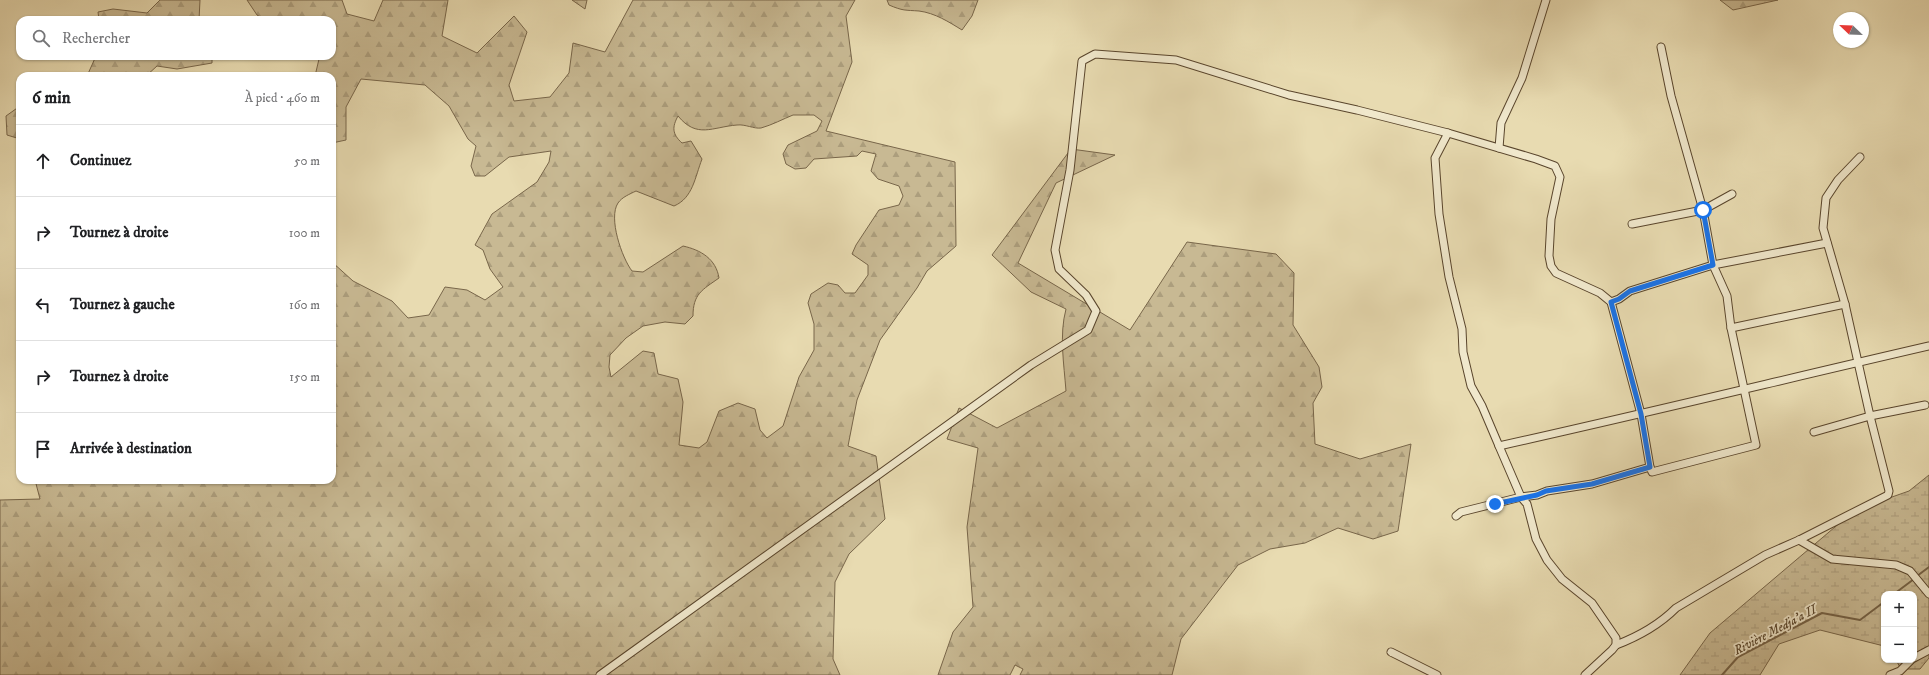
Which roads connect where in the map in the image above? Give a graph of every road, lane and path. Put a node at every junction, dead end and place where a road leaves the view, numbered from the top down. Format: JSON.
{"nodes":[{"id":1,"x":1546,"y":0,"type":"edge"},
{"id":2,"x":1661,"y":47,"type":"dead end"},
{"id":3,"x":1448,"y":133,"type":"junction"},
{"id":4,"x":1499,"y":148,"type":"junction"},
{"id":5,"x":1860,"y":157,"type":"dead end"},
{"id":6,"x":1732,"y":194,"type":"dead end"},
{"id":7,"x":1703,"y":210,"type":"junction"},
{"id":8,"x":1632,"y":224,"type":"dead end"},
{"id":9,"x":1827,"y":243,"type":"junction"},
{"id":10,"x":1713,"y":265,"type":"junction"},
{"id":11,"x":1611,"y":302,"type":"junction"},
{"id":12,"x":1845,"y":304,"type":"junction"},
{"id":13,"x":1731,"y":328,"type":"junction"},
{"id":14,"x":1929,"y":346,"type":"edge"},
{"id":15,"x":1858,"y":363,"type":"junction"},
{"id":16,"x":1745,"y":390,"type":"junction"},
{"id":17,"x":1925,"y":405,"type":"dead end"},
{"id":18,"x":1641,"y":414,"type":"junction"},
{"id":19,"x":1870,"y":416,"type":"junction"},
{"id":20,"x":1814,"y":432,"type":"dead end"},
{"id":21,"x":1499,"y":446,"type":"junction"},
{"id":22,"x":1650,"y":467,"type":"junction"},
{"id":23,"x":1521,"y":497,"type":"junction"},
{"id":24,"x":1456,"y":516,"type":"dead end"},
{"id":25,"x":1799,"y":540,"type":"junction"},
{"id":26,"x":1929,"y":594,"type":"edge"},
{"id":27,"x":1616,"y":645,"type":"junction"},
{"id":28,"x":1929,"y":650,"type":"edge"},
{"id":29,"x":1391,"y":652,"type":"dead end"},
{"id":30,"x":1917,"y":656,"type":"edge"},
{"id":31,"x":1909,"y":663,"type":"edge"},
{"id":32,"x":1901,"y":673,"type":"edge"},
{"id":33,"x":600,"y":675,"type":"edge"},
{"id":34,"x":1437,"y":675,"type":"edge"},
{"id":35,"x":1585,"y":675,"type":"edge"},
{"id":36,"x":1890,"y":675,"type":"edge"}],
"edges":[{"from":1,"to":4,"type":"street"},
{"from":2,"to":7,"type":"street"},
{"from":3,"to":4,"type":"street"},
{"from":3,"to":21,"type":"street"},
{"from":3,"to":33,"type":"street"},
{"from":4,"to":11,"type":"street"},
{"from":5,"to":9,"type":"street"},
{"from":6,"to":7,"type":"street"},
{"from":7,"to":8,"type":"street"},
{"from":7,"to":10,"type":"street"},
{"from":9,"to":10,"type":"street"},
{"from":9,"to":12,"type":"street"},
{"from":10,"to":11,"type":"street"},
{"from":10,"to":13,"type":"street"},
{"from":11,"to":18,"type":"street"},
{"from":12,"to":13,"type":"street"},
{"from":12,"to":15,"type":"street"},
{"from":13,"to":16,"type":"street"},
{"from":14,"to":15,"type":"street"},
{"from":15,"to":16,"type":"street"},
{"from":15,"to":19,"type":"street"},
{"from":16,"to":18,"type":"street"},
{"from":16,"to":22,"type":"street"},
{"from":17,"to":19,"type":"street"},
{"from":18,"to":21,"type":"street"},
{"from":18,"to":22,"type":"street"},
{"from":19,"to":20,"type":"street"},
{"from":19,"to":25,"type":"street"},
{"from":21,"to":23,"type":"street"},
{"from":22,"to":23,"type":"street"},
{"from":23,"to":24,"type":"street"},
{"from":23,"to":27,"type":"street"},
{"from":25,"to":26,"type":"street"},
{"from":25,"to":27,"type":"street"},
{"from":27,"to":35,"type":"street"},
{"from":28,"to":30,"type":"street"},
{"from":29,"to":34,"type":"street"},
{"from":31,"to":32,"type":"street"},
{"from":32,"to":36,"type":"street"}]}
